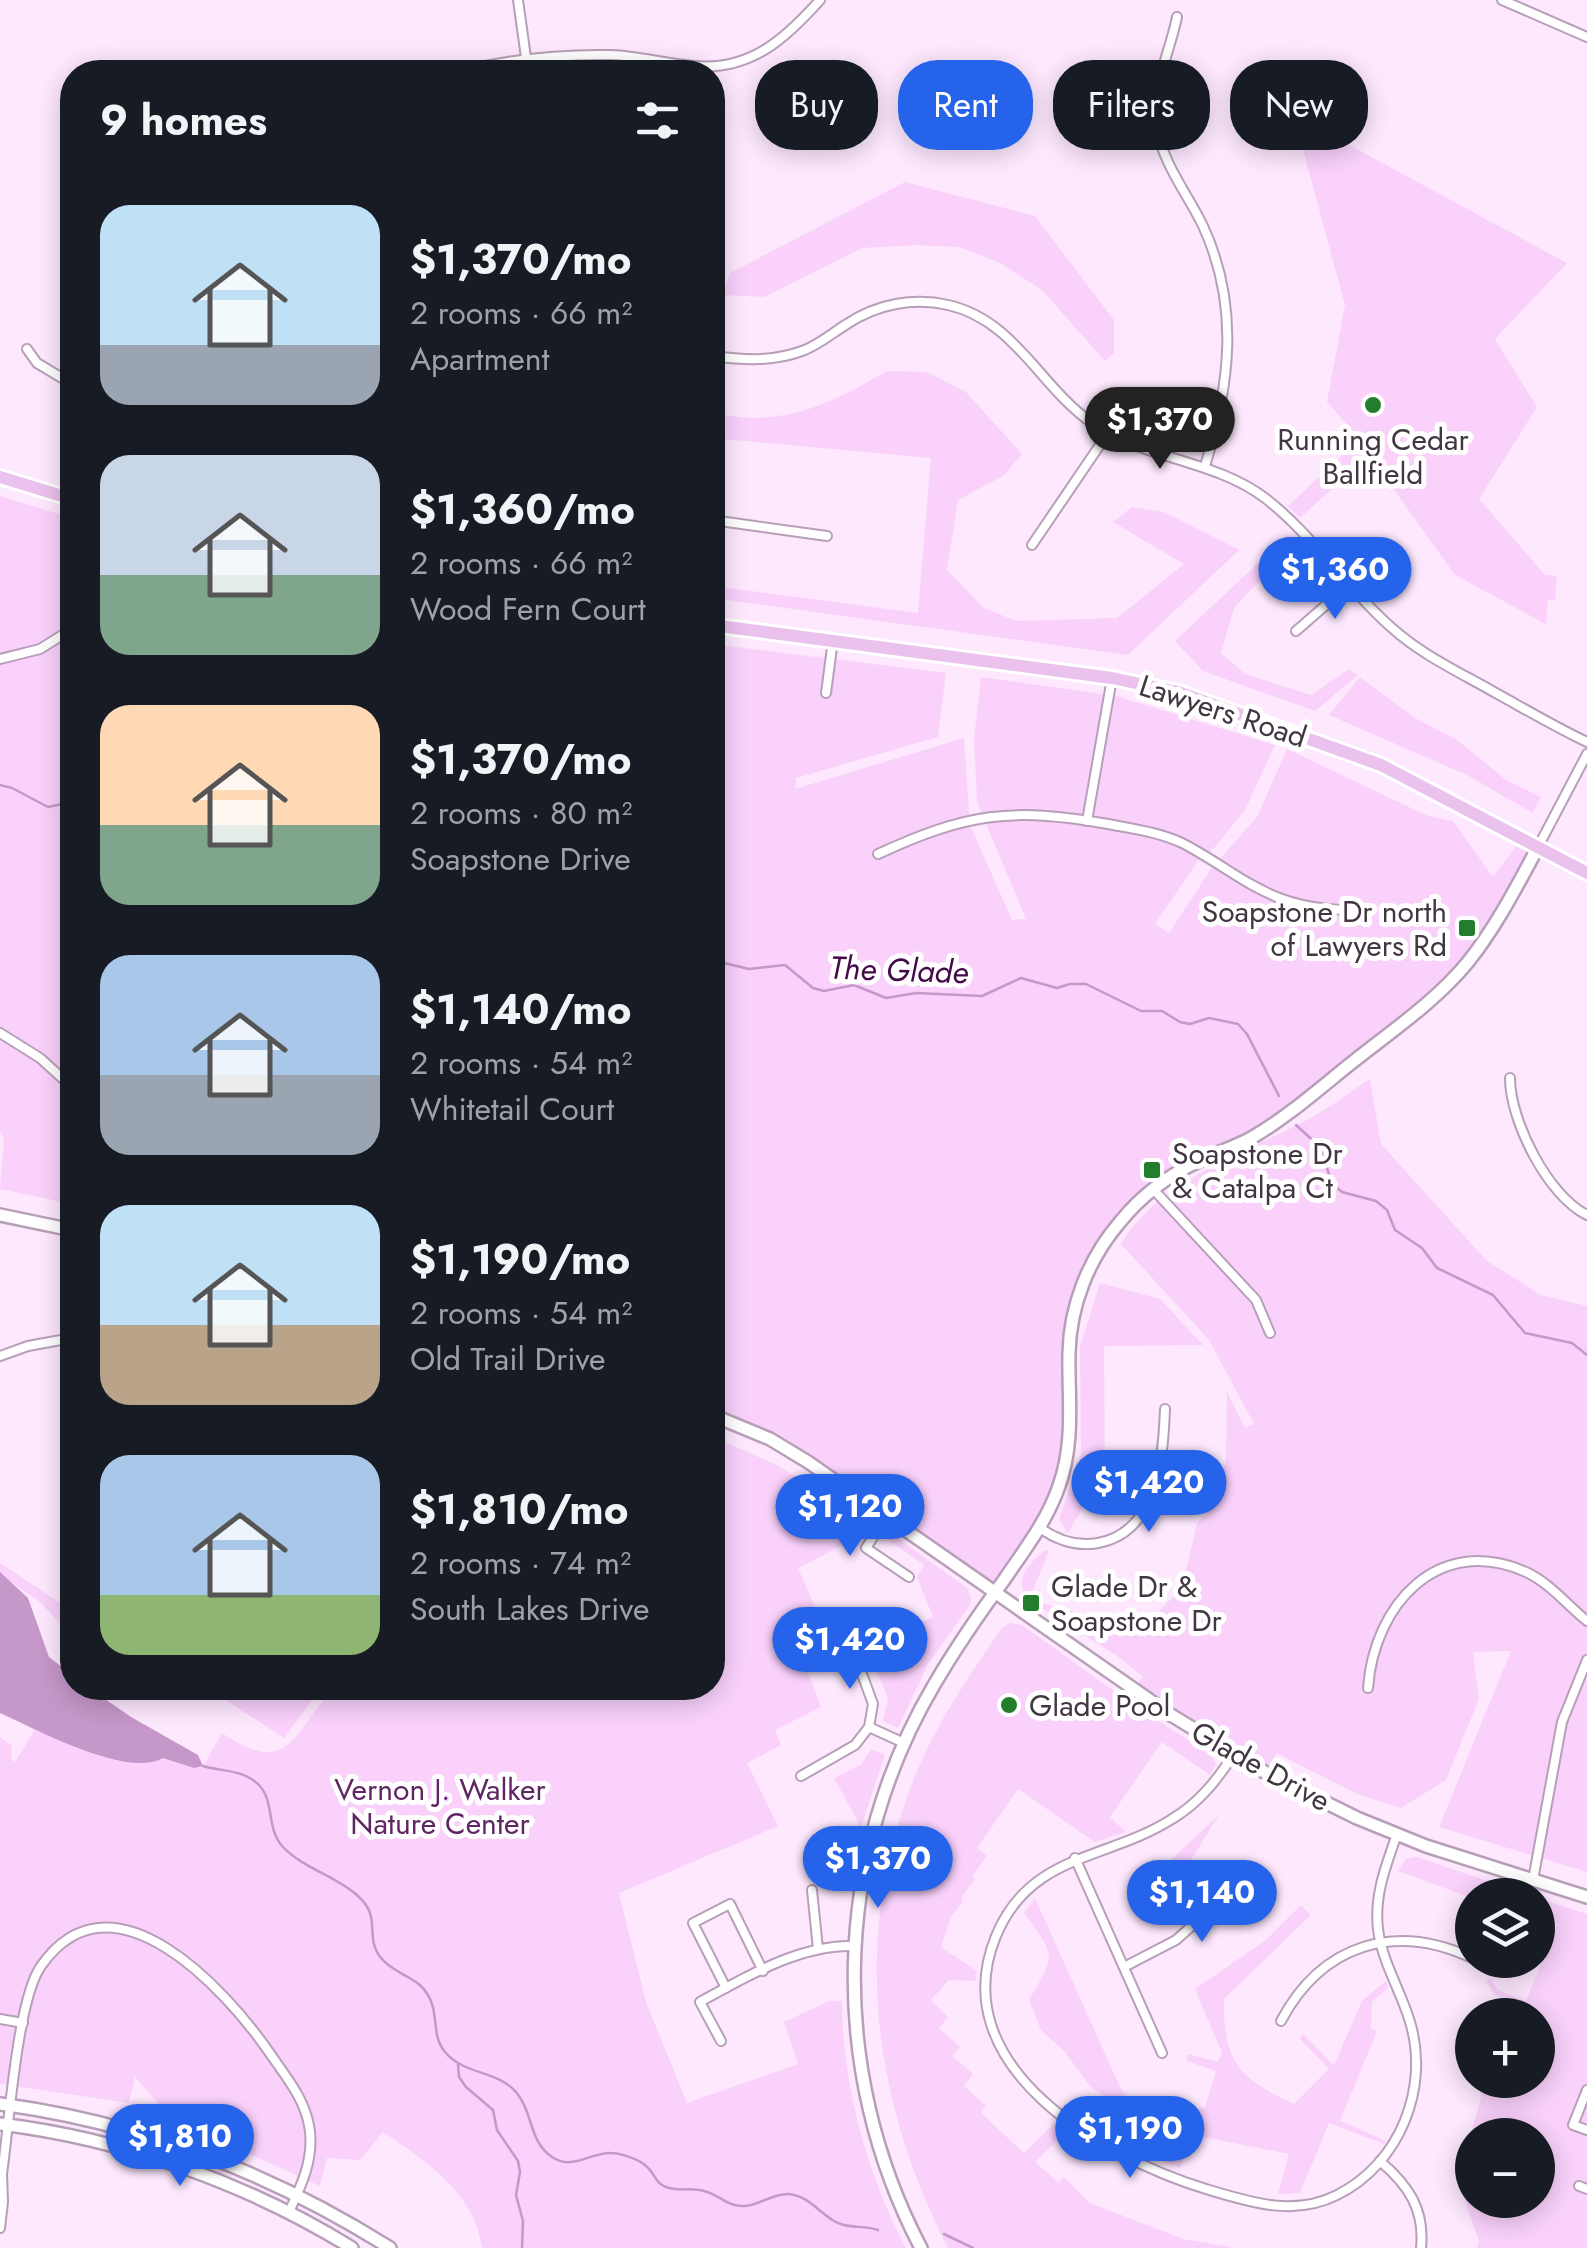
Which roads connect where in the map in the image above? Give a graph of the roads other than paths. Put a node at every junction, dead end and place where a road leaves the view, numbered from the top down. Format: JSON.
{"nodes":[{"id":1,"x":518,"y":0,"type":"edge"},
{"id":2,"x":820,"y":0,"type":"edge"},
{"id":3,"x":1502,"y":0,"type":"edge"},
{"id":4,"x":1177,"y":17,"type":"dead end"},
{"id":5,"x":1587,"y":37,"type":"edge"},
{"id":6,"x":527,"y":59,"type":"junction"},
{"id":7,"x":522,"y":60,"type":"edge"},
{"id":8,"x":654,"y":60,"type":"edge"},
{"id":9,"x":725,"y":64,"type":"edge"},
{"id":10,"x":26,"y":349,"type":"dead end"},
{"id":11,"x":725,"y":357,"type":"edge"},
{"id":12,"x":60,"y":377,"type":"edge"},
{"id":13,"x":1108,"y":433,"type":"junction"},
{"id":14,"x":1204,"y":466,"type":"junction"},
{"id":15,"x":0,"y":477,"type":"edge"},
{"id":16,"x":60,"y":495,"type":"edge"},
{"id":17,"x":725,"y":522,"type":"edge"},
{"id":18,"x":827,"y":536,"type":"dead end"},
{"id":19,"x":1032,"y":545,"type":"dead end"},
{"id":20,"x":1349,"y":585,"type":"junction"},
{"id":21,"x":725,"y":627,"type":"edge"},
{"id":22,"x":1296,"y":631,"type":"dead end"},
{"id":23,"x":60,"y":637,"type":"edge"},
{"id":24,"x":833,"y":640,"type":"junction"},
{"id":25,"x":0,"y":659,"type":"edge"},
{"id":26,"x":1112,"y":678,"type":"junction"},
{"id":27,"x":826,"y":693,"type":"dead end"},
{"id":28,"x":1587,"y":742,"type":"edge"},
{"id":29,"x":1587,"y":754,"type":"edge"},
{"id":30,"x":1087,"y":820,"type":"junction"},
{"id":31,"x":1538,"y":847,"type":"junction"},
{"id":32,"x":878,"y":854,"type":"dead end"},
{"id":33,"x":1587,"y":873,"type":"edge"},
{"id":34,"x":1366,"y":911,"type":"dead end"},
{"id":35,"x":0,"y":1033,"type":"edge"},
{"id":36,"x":60,"y":1076,"type":"edge"},
{"id":37,"x":1510,"y":1078,"type":"dead end"},
{"id":38,"x":1153,"y":1189,"type":"junction"},
{"id":39,"x":1587,"y":1214,"type":"edge"},
{"id":40,"x":0,"y":1215,"type":"edge"},
{"id":41,"x":60,"y":1228,"type":"edge"},
{"id":42,"x":1270,"y":1333,"type":"dead end"},
{"id":43,"x":60,"y":1340,"type":"edge"},
{"id":44,"x":0,"y":1356,"type":"edge"},
{"id":45,"x":1165,"y":1409,"type":"dead end"},
{"id":46,"x":725,"y":1421,"type":"edge"},
{"id":47,"x":886,"y":1517,"type":"junction"},
{"id":48,"x":1040,"y":1528,"type":"junction"},
{"id":49,"x":909,"y":1577,"type":"dead end"},
{"id":50,"x":994,"y":1592,"type":"junction"},
{"id":51,"x":1587,"y":1621,"type":"edge"},
{"id":52,"x":855,"y":1655,"type":"dead end"},
{"id":53,"x":1587,"y":1660,"type":"edge"},
{"id":54,"x":1368,"y":1688,"type":"dead end"},
{"id":55,"x":869,"y":1728,"type":"junction"},
{"id":56,"x":904,"y":1742,"type":"junction"},
{"id":57,"x":1234,"y":1754,"type":"junction"},
{"id":58,"x":801,"y":1776,"type":"dead end"},
{"id":59,"x":1397,"y":1834,"type":"junction"},
{"id":60,"x":1076,"y":1858,"type":"junction"},
{"id":61,"x":1248,"y":1876,"type":"dead end"},
{"id":62,"x":1527,"y":1878,"type":"edge"},
{"id":63,"x":1533,"y":1878,"type":"edge"},
{"id":64,"x":1555,"y":1887,"type":"edge"},
{"id":65,"x":812,"y":1890,"type":"dead end"},
{"id":66,"x":1587,"y":1898,"type":"edge"},
{"id":67,"x":1380,"y":1942,"type":"junction"},
{"id":68,"x":854,"y":1946,"type":"junction"},
{"id":69,"x":818,"y":1949,"type":"junction"},
{"id":70,"x":1455,"y":1953,"type":"edge"},
{"id":71,"x":1124,"y":1967,"type":"junction"},
{"id":72,"x":762,"y":1970,"type":"junction"},
{"id":73,"x":726,"y":1988,"type":"junction"},
{"id":74,"x":0,"y":2020,"type":"edge"},
{"id":75,"x":1281,"y":2020,"type":"dead end"},
{"id":76,"x":23,"y":2022,"type":"junction"},
{"id":77,"x":720,"y":2040,"type":"dead end"},
{"id":78,"x":1162,"y":2053,"type":"dead end"},
{"id":79,"x":1587,"y":2090,"type":"edge"},
{"id":80,"x":6,"y":2105,"type":"edge"},
{"id":81,"x":5,"y":2125,"type":"edge"},
{"id":82,"x":1587,"y":2130,"type":"edge"},
{"id":83,"x":1380,"y":2161,"type":"junction"},
{"id":84,"x":1,"y":2176,"type":"edge"},
{"id":85,"x":297,"y":2194,"type":"junction"},
{"id":86,"x":288,"y":2212,"type":"junction"},
{"id":87,"x":0,"y":2228,"type":"edge"},
{"id":88,"x":352,"y":2248,"type":"edge"},
{"id":89,"x":390,"y":2248,"type":"edge"},
{"id":90,"x":921,"y":2248,"type":"edge"},
{"id":91,"x":1421,"y":2248,"type":"edge"}],
"edges":[{"from":1,"to":6,"type":"street"},
{"from":2,"to":9,"type":"street"},
{"from":3,"to":5,"type":"street"},
{"from":4,"to":14,"type":"street"},
{"from":6,"to":7,"type":"street"},
{"from":6,"to":8,"type":"street"},
{"from":10,"to":12,"type":"street"},
{"from":11,"to":13,"type":"street"},
{"from":13,"to":14,"type":"street"},
{"from":13,"to":19,"type":"street"},
{"from":14,"to":20,"type":"street"},
{"from":15,"to":16,"type":"main road"},
{"from":17,"to":18,"type":"street"},
{"from":20,"to":22,"type":"street"},
{"from":20,"to":28,"type":"street"},
{"from":21,"to":24,"type":"main road","name":"Lawyers Road"},
{"from":23,"to":25,"type":"street"},
{"from":24,"to":26,"type":"main road","name":"Lawyers Road"},
{"from":24,"to":27,"type":"street"},
{"from":26,"to":30,"type":"street"},
{"from":26,"to":31,"type":"main road","name":"Lawyers Road"},
{"from":29,"to":31,"type":"street"},
{"from":30,"to":32,"type":"street"},
{"from":30,"to":34,"type":"street"},
{"from":31,"to":33,"type":"main road","name":"Lawyers Road"},
{"from":31,"to":38,"type":"street"},
{"from":35,"to":36,"type":"street"},
{"from":37,"to":39,"type":"street"},
{"from":38,"to":42,"type":"street"},
{"from":38,"to":48,"type":"street"},
{"from":40,"to":41,"type":"street"},
{"from":43,"to":44,"type":"street"},
{"from":45,"to":48,"type":"street"},
{"from":46,"to":47,"type":"street","name":"Glade Drive"},
{"from":47,"to":49,"type":"street"},
{"from":47,"to":50,"type":"street","name":"Glade Drive"},
{"from":48,"to":50,"type":"street"},
{"from":50,"to":56,"type":"street"},
{"from":50,"to":57,"type":"street","name":"Glade Drive"},
{"from":51,"to":54,"type":"street"},
{"from":52,"to":55,"type":"street"},
{"from":53,"to":63,"type":"street"},
{"from":55,"to":56,"type":"street"},
{"from":55,"to":58,"type":"street"},
{"from":56,"to":68,"type":"street"},
{"from":57,"to":59,"type":"street","name":"Glade Drive"},
{"from":57,"to":60,"type":"street"},
{"from":59,"to":62,"type":"street","name":"Glade Drive"},
{"from":59,"to":67,"type":"street"},
{"from":60,"to":71,"type":"street"},
{"from":60,"to":83,"type":"street"},
{"from":61,"to":71,"type":"street"},
{"from":64,"to":66,"type":"street","name":"Glade Drive"},
{"from":65,"to":69,"type":"street"},
{"from":67,"to":70,"type":"street"},
{"from":67,"to":75,"type":"street"},
{"from":67,"to":83,"type":"street"},
{"from":68,"to":69,"type":"street"},
{"from":68,"to":90,"type":"street"},
{"from":69,"to":72,"type":"street"},
{"from":71,"to":78,"type":"street"},
{"from":72,"to":73,"type":"street"},
{"from":72,"to":73,"type":"street"},
{"from":73,"to":77,"type":"street"},
{"from":74,"to":76,"type":"street"},
{"from":76,"to":80,"type":"street"},
{"from":76,"to":85,"type":"street"},
{"from":79,"to":82,"type":"street"},
{"from":80,"to":81,"type":"street"},
{"from":80,"to":85,"type":"street"},
{"from":81,"to":84,"type":"street"},
{"from":81,"to":86,"type":"street"},
{"from":83,"to":91,"type":"street"},
{"from":84,"to":87,"type":"street"},
{"from":85,"to":86,"type":"street"},
{"from":85,"to":89,"type":"street"},
{"from":86,"to":88,"type":"street"}]}
